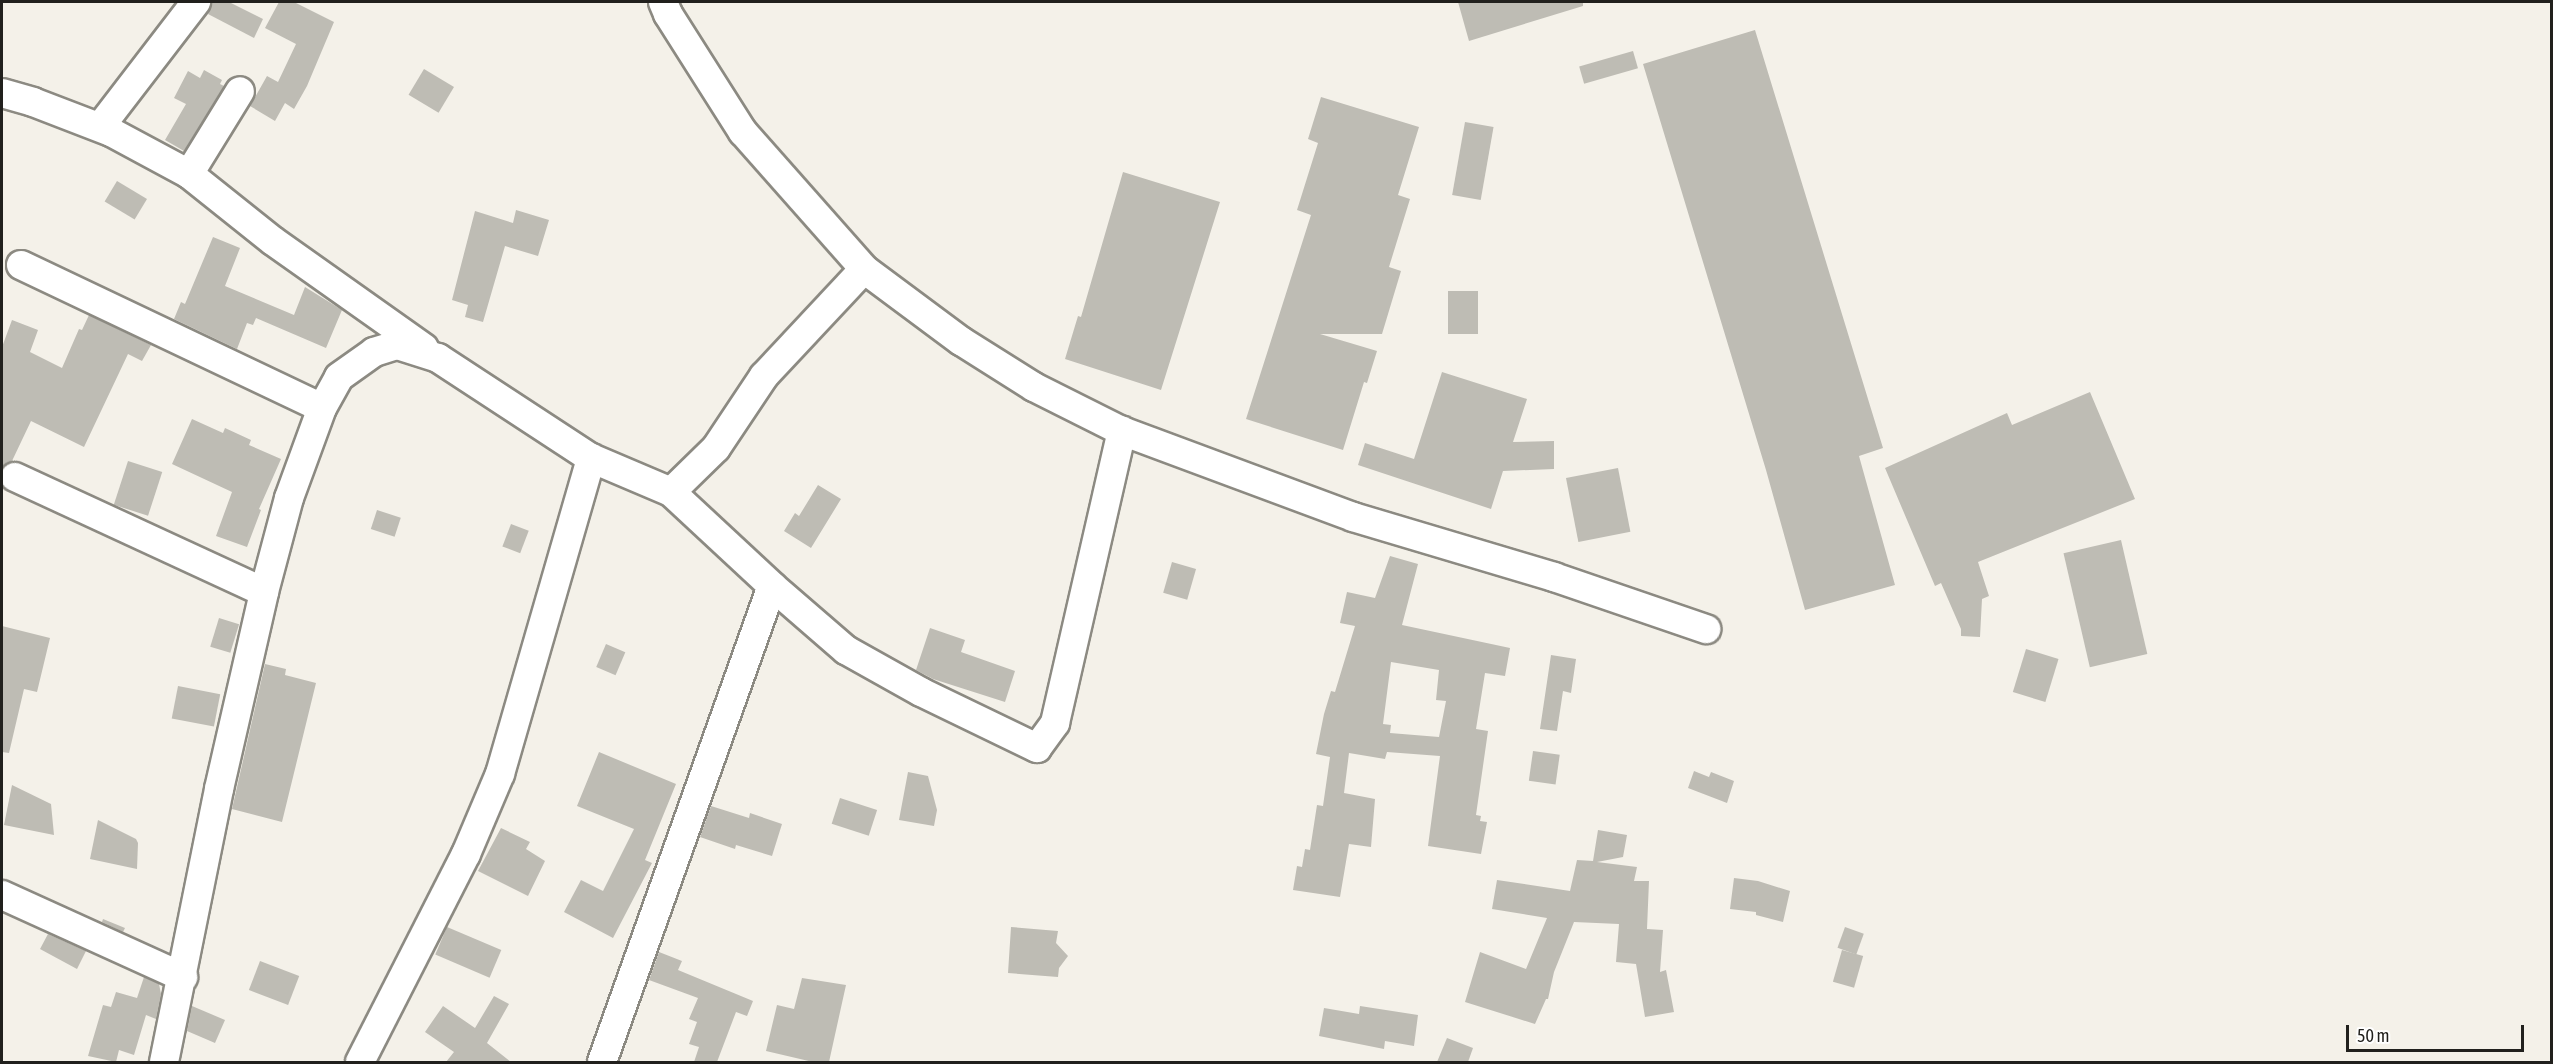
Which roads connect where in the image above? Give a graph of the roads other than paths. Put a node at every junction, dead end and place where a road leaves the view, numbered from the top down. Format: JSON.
{"nodes":[{"id":1,"x":196,"y":2,"type":"edge"},
{"id":2,"x":663,"y":2,"type":"edge"},
{"id":3,"x":240,"y":91,"type":"dead end"},
{"id":4,"x":2,"y":93,"type":"edge"},
{"id":5,"x":100,"y":127,"type":"junction"},
{"id":6,"x":189,"y":174,"type":"junction"},
{"id":7,"x":21,"y":265,"type":"dead end"},
{"id":8,"x":864,"y":269,"type":"junction"},
{"id":9,"x":438,"y":358,"type":"junction"},
{"id":10,"x":322,"y":408,"type":"junction"},
{"id":11,"x":1122,"y":431,"type":"junction"},
{"id":12,"x":591,"y":458,"type":"junction"},
{"id":13,"x":15,"y":477,"type":"dead end"},
{"id":14,"x":671,"y":492,"type":"junction"},
{"id":15,"x":772,"y":586,"type":"junction"},
{"id":16,"x":264,"y":592,"type":"junction"},
{"id":17,"x":1706,"y":629,"type":"dead end"},
{"id":18,"x":2,"y":895,"type":"edge"},
{"id":19,"x":183,"y":977,"type":"junction"},
{"id":20,"x":164,"y":1062,"type":"edge"},
{"id":21,"x":360,"y":1062,"type":"edge"},
{"id":22,"x":602,"y":1062,"type":"edge"}],
"edges":[{"from":1,"to":5,"type":"street"},
{"from":2,"to":8,"type":"street"},
{"from":3,"to":6,"type":"street"},
{"from":4,"to":5,"type":"street"},
{"from":5,"to":6,"type":"street"},
{"from":6,"to":9,"type":"street"},
{"from":7,"to":10,"type":"street"},
{"from":8,"to":11,"type":"street"},
{"from":8,"to":14,"type":"street"},
{"from":9,"to":10,"type":"street"},
{"from":9,"to":12,"type":"street"},
{"from":10,"to":16,"type":"street"},
{"from":11,"to":15,"type":"street"},
{"from":11,"to":17,"type":"street"},
{"from":12,"to":14,"type":"street"},
{"from":12,"to":21,"type":"street"},
{"from":13,"to":16,"type":"street"},
{"from":14,"to":15,"type":"street"},
{"from":15,"to":22,"type":"street"},
{"from":16,"to":19,"type":"street"},
{"from":18,"to":19,"type":"street"},
{"from":19,"to":20,"type":"street"}]}
